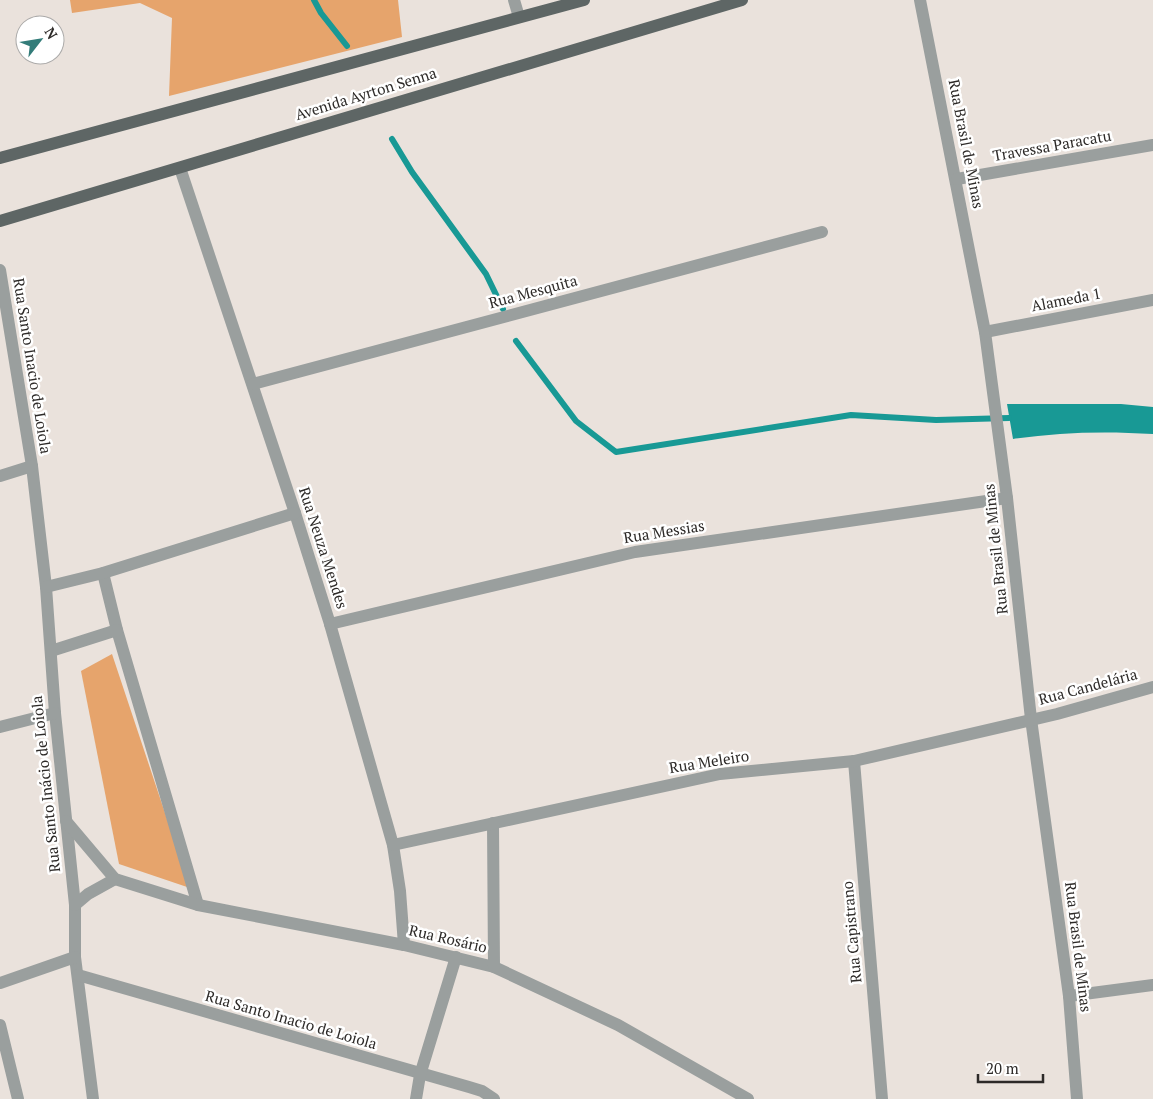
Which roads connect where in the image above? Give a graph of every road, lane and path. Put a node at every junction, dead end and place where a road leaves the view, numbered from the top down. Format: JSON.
{"nodes":[{"id":1,"x":514,"y":0,"type":"edge"},
{"id":2,"x":584,"y":0,"type":"edge"},
{"id":3,"x":742,"y":0,"type":"edge"},
{"id":4,"x":920,"y":0,"type":"edge"},
{"id":5,"x":518,"y":18,"type":"junction"},
{"id":6,"x":1153,"y":145,"type":"edge"},
{"id":7,"x":0,"y":158,"type":"edge"},
{"id":8,"x":180,"y":168,"type":"junction"},
{"id":9,"x":957,"y":179,"type":"junction"},
{"id":10,"x":0,"y":221,"type":"edge"},
{"id":11,"x":822,"y":232,"type":"dead end"},
{"id":12,"x":0,"y":270,"type":"edge"},
{"id":13,"x":1153,"y":300,"type":"edge"},
{"id":14,"x":985,"y":332,"type":"junction"},
{"id":15,"x":253,"y":384,"type":"junction"},
{"id":16,"x":32,"y":466,"type":"junction"},
{"id":17,"x":0,"y":476,"type":"edge"},
{"id":18,"x":1007,"y":498,"type":"junction"},
{"id":19,"x":295,"y":513,"type":"junction"},
{"id":20,"x":103,"y":573,"type":"junction"},
{"id":21,"x":46,"y":587,"type":"junction"},
{"id":22,"x":330,"y":624,"type":"junction"},
{"id":23,"x":117,"y":630,"type":"junction"},
{"id":24,"x":51,"y":651,"type":"junction"},
{"id":25,"x":1153,"y":687,"type":"edge"},
{"id":26,"x":55,"y":713,"type":"junction"},
{"id":27,"x":1030,"y":719,"type":"junction"},
{"id":28,"x":0,"y":727,"type":"edge"},
{"id":29,"x":854,"y":762,"type":"junction"},
{"id":30,"x":65,"y":820,"type":"junction"},
{"id":31,"x":493,"y":823,"type":"junction"},
{"id":32,"x":393,"y":844,"type":"junction"},
{"id":33,"x":115,"y":879,"type":"junction"},
{"id":34,"x":75,"y":905,"type":"junction"},
{"id":35,"x":198,"y":905,"type":"junction"},
{"id":36,"x":404,"y":945,"type":"junction"},
{"id":37,"x":76,"y":957,"type":"junction"},
{"id":38,"x":456,"y":957,"type":"junction"},
{"id":39,"x":494,"y":967,"type":"junction"},
{"id":40,"x":78,"y":975,"type":"junction"},
{"id":41,"x":0,"y":983,"type":"edge"},
{"id":42,"x":1153,"y":985,"type":"edge"},
{"id":43,"x":1070,"y":996,"type":"junction"},
{"id":44,"x":0,"y":1025,"type":"edge"},
{"id":45,"x":420,"y":1074,"type":"junction"},
{"id":46,"x":18,"y":1099,"type":"edge"},
{"id":47,"x":93,"y":1099,"type":"edge"},
{"id":48,"x":416,"y":1099,"type":"edge"},
{"id":49,"x":494,"y":1099,"type":"edge"},
{"id":50,"x":748,"y":1099,"type":"edge"},
{"id":51,"x":882,"y":1099,"type":"edge"},
{"id":52,"x":1077,"y":1099,"type":"edge"}],
"edges":[{"from":1,"to":5,"type":"street"},
{"from":2,"to":5,"type":"main road","name":"Avenida Ayrton Senna"},
{"from":3,"to":8,"type":"main road","name":"Avenida Ayrton Senna"},
{"from":4,"to":9,"type":"street","name":"Rua Brasil de Minas"},
{"from":5,"to":7,"type":"main road","name":"Avenida Ayrton Senna"},
{"from":6,"to":9,"type":"street","name":"Travessa Paracatu"},
{"from":8,"to":10,"type":"main road","name":"Avenida Ayrton Senna"},
{"from":8,"to":15,"type":"street","name":"Rua Neuza Mendes"},
{"from":9,"to":14,"type":"street","name":"Rua Brasil de Minas"},
{"from":11,"to":15,"type":"street","name":"Rua Mesquita"},
{"from":12,"to":16,"type":"street","name":"Rua Santo Inacio de Loiola"},
{"from":13,"to":14,"type":"street","name":"Alameda 1"},
{"from":14,"to":18,"type":"street","name":"Rua Brasil de Minas"},
{"from":15,"to":19,"type":"street","name":"Rua Neuza Mendes"},
{"from":16,"to":17,"type":"street"},
{"from":16,"to":21,"type":"street","name":"Rua Santo Inácio de Loiola"},
{"from":18,"to":22,"type":"street","name":"Rua Messias"},
{"from":18,"to":27,"type":"street","name":"Rua Brasil de Minas"},
{"from":19,"to":20,"type":"street"},
{"from":19,"to":22,"type":"street","name":"Rua Neuza Mendes"},
{"from":20,"to":21,"type":"street"},
{"from":20,"to":23,"type":"street"},
{"from":21,"to":24,"type":"street","name":"Rua Santo Inácio de Loiola"},
{"from":22,"to":32,"type":"street","name":"Rua Neuza Mendes"},
{"from":23,"to":24,"type":"street"},
{"from":23,"to":35,"type":"street"},
{"from":24,"to":26,"type":"street","name":"Rua Santo Inácio de Loiola"},
{"from":25,"to":27,"type":"street","name":"Rua Candelária"},
{"from":26,"to":28,"type":"street"},
{"from":26,"to":30,"type":"street","name":"Rua Santo Inácio de Loiola"},
{"from":27,"to":29,"type":"street","name":"Rua Meleiro"},
{"from":27,"to":43,"type":"street","name":"Rua Brasil de Minas"},
{"from":29,"to":31,"type":"street","name":"Rua Meleiro"},
{"from":29,"to":51,"type":"street","name":"Rua Capistrano"},
{"from":30,"to":33,"type":"street"},
{"from":30,"to":34,"type":"street","name":"Rua Santo Inácio de Loiola"},
{"from":31,"to":32,"type":"street","name":"Rua Meleiro"},
{"from":31,"to":39,"type":"street"},
{"from":32,"to":36,"type":"street","name":"Rua Neuza Mendes"},
{"from":33,"to":34,"type":"street"},
{"from":33,"to":35,"type":"street","name":"Rua Rosário"},
{"from":34,"to":37,"type":"street","name":"Rua Santo Inácio de Loiola"},
{"from":35,"to":36,"type":"street","name":"Rua Rosário"},
{"from":36,"to":38,"type":"street","name":"Rua Rosário"},
{"from":37,"to":40,"type":"street","name":"Rua Santo Inácio de Loiola"},
{"from":37,"to":41,"type":"street"},
{"from":38,"to":39,"type":"street","name":"Rua Rosário"},
{"from":38,"to":45,"type":"street"},
{"from":39,"to":50,"type":"street","name":"Rua Rosário"},
{"from":40,"to":45,"type":"street","name":"Rua Santo Inacio de Loiola"},
{"from":40,"to":47,"type":"street","name":"Rua Santo Inácio de Loiola"},
{"from":42,"to":43,"type":"street"},
{"from":43,"to":52,"type":"street","name":"Rua Brasil de Minas"},
{"from":44,"to":46,"type":"street"},
{"from":45,"to":48,"type":"street"},
{"from":45,"to":49,"type":"street","name":"Rua Santo Inacio de Loiola"}]}
